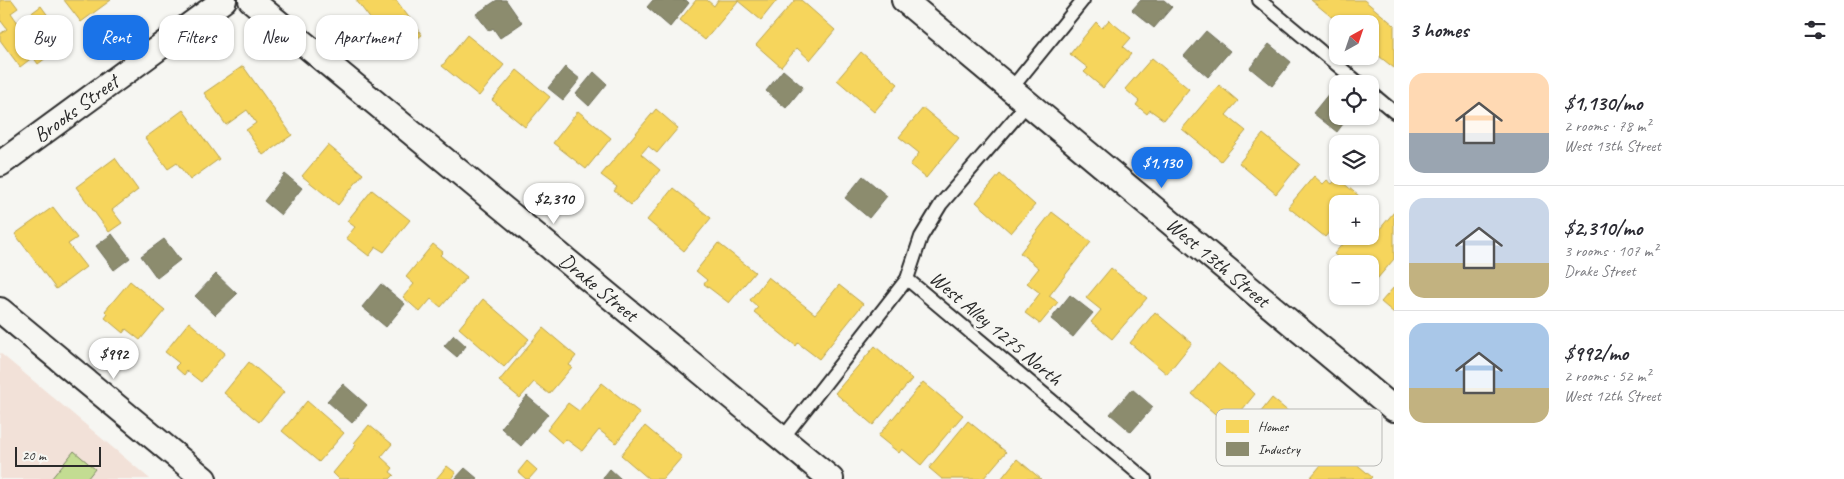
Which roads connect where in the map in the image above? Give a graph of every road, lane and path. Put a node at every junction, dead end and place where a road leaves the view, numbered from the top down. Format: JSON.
{"nodes":[{"id":1,"x":224,"y":0,"type":"edge"},
{"id":2,"x":251,"y":0,"type":"edge"},
{"id":3,"x":904,"y":0,"type":"edge"},
{"id":4,"x":1083,"y":0,"type":"edge"},
{"id":5,"x":1259,"y":0,"type":"edge"},
{"id":6,"x":1349,"y":75,"type":"edge"},
{"id":7,"x":1019,"y":96,"type":"junction"},
{"id":8,"x":1379,"y":100,"type":"edge"},
{"id":9,"x":1394,"y":112,"type":"edge"},
{"id":10,"x":0,"y":164,"type":"edge"},
{"id":11,"x":907,"y":279,"type":"junction"},
{"id":12,"x":0,"y":310,"type":"edge"},
{"id":13,"x":1394,"y":409,"type":"edge"},
{"id":14,"x":782,"y":439,"type":"junction"},
{"id":15,"x":204,"y":479,"type":"edge"},
{"id":16,"x":831,"y":479,"type":"edge"},
{"id":17,"x":1145,"y":479,"type":"edge"}],
"edges":[{"from":1,"to":10,"type":"street","name":"Brooks Street"},
{"from":2,"to":14,"type":"street","name":"Drake Street"},
{"from":3,"to":7,"type":"street","name":"West 13th Street"},
{"from":4,"to":7,"type":"lane"},
{"from":5,"to":6,"type":"lane"},
{"from":7,"to":11,"type":"lane"},
{"from":7,"to":13,"type":"street","name":"West 13th Street"},
{"from":8,"to":9,"type":"lane"},
{"from":11,"to":14,"type":"lane","name":"West Alley 1275 North"},
{"from":11,"to":17,"type":"lane","name":"West Alley 1275 North"},
{"from":12,"to":15,"type":"street"},
{"from":14,"to":16,"type":"street","name":"Drake Street"}]}
